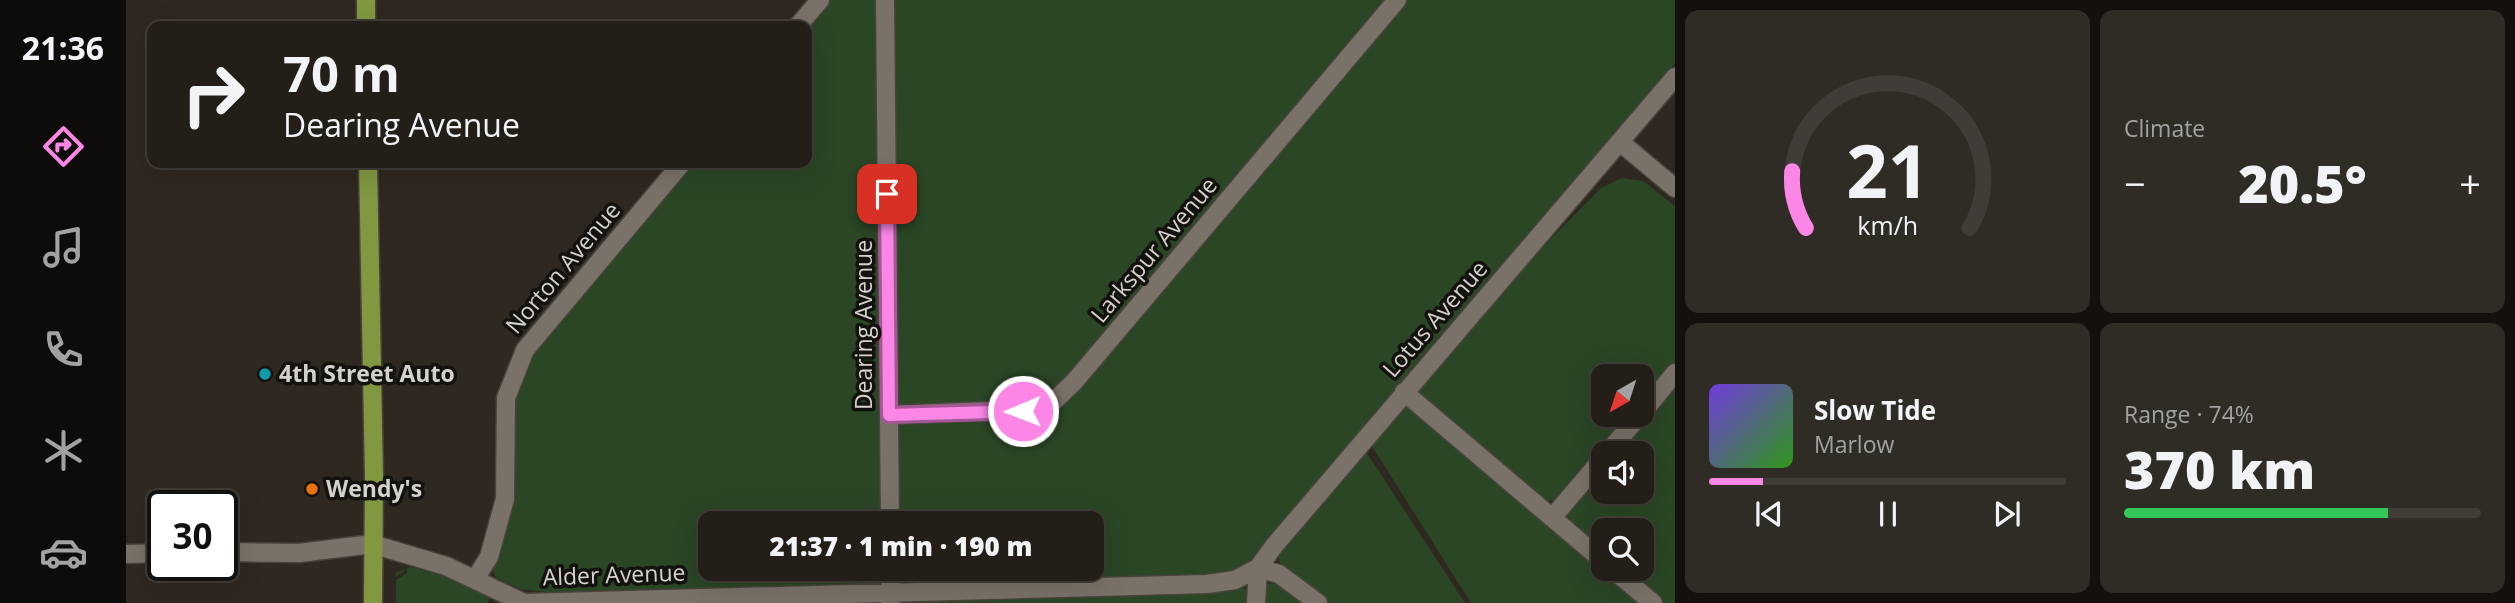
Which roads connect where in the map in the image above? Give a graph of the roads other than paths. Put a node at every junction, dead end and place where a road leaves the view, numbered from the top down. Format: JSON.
{"nodes":[{"id":1,"x":366,"y":0,"type":"edge"},
{"id":2,"x":820,"y":0,"type":"edge"},
{"id":3,"x":885,"y":0,"type":"edge"},
{"id":4,"x":1397,"y":0,"type":"edge"},
{"id":5,"x":366,"y":21,"type":"edge"},
{"id":6,"x":802,"y":21,"type":"edge"},
{"id":7,"x":1675,"y":77,"type":"edge"},
{"id":8,"x":1620,"y":142,"type":"junction"},
{"id":9,"x":368,"y":168,"type":"edge"},
{"id":10,"x":678,"y":168,"type":"edge"},
{"id":11,"x":1675,"y":188,"type":"edge"},
{"id":12,"x":1675,"y":373,"type":"edge"},
{"id":13,"x":1404,"y":392,"type":"junction"},
{"id":14,"x":1654,"y":398,"type":"edge"},
{"id":15,"x":889,"y":415,"type":"junction"},
{"id":16,"x":1630,"y":427,"type":"edge"},
{"id":17,"x":1617,"y":441,"type":"edge"},
{"id":18,"x":1591,"y":472,"type":"edge"},
{"id":19,"x":890,"y":511,"type":"edge"},
{"id":20,"x":1552,"y":518,"type":"junction"},
{"id":21,"x":372,"y":544,"type":"junction"},
{"id":22,"x":1591,"y":551,"type":"edge"},
{"id":23,"x":238,"y":552,"type":"edge"},
{"id":24,"x":147,"y":553,"type":"edge"},
{"id":25,"x":126,"y":554,"type":"edge"},
{"id":26,"x":1258,"y":568,"type":"junction"},
{"id":27,"x":475,"y":579,"type":"junction"},
{"id":28,"x":1626,"y":581,"type":"edge"},
{"id":29,"x":891,"y":597,"type":"edge"},
{"id":30,"x":373,"y":603,"type":"edge"},
{"id":31,"x":1256,"y":603,"type":"edge"},
{"id":32,"x":1318,"y":603,"type":"edge"},
{"id":33,"x":1653,"y":603,"type":"edge"}],
"edges":[{"from":1,"to":5,"type":"main road"},
{"from":2,"to":6,"type":"street"},
{"from":3,"to":15,"type":"street","name":"Dearing Avenue"},
{"from":4,"to":15,"type":"street","name":"Larkspur Avenue"},
{"from":7,"to":8,"type":"street","name":"Lotus Avenue"},
{"from":8,"to":11,"type":"street"},
{"from":8,"to":13,"type":"street","name":"Lotus Avenue"},
{"from":9,"to":21,"type":"main road"},
{"from":10,"to":27,"type":"street","name":"Norton Avenue"},
{"from":12,"to":14,"type":"street"},
{"from":13,"to":20,"type":"street"},
{"from":13,"to":26,"type":"street","name":"Lotus Avenue"},
{"from":15,"to":19,"type":"street","name":"Dearing Avenue"},
{"from":16,"to":17,"type":"street"},
{"from":18,"to":20,"type":"street"},
{"from":20,"to":22,"type":"street"},
{"from":21,"to":23,"type":"street"},
{"from":21,"to":27,"type":"street","name":"Alder Avenue"},
{"from":21,"to":30,"type":"main road"},
{"from":24,"to":25,"type":"street"},
{"from":26,"to":29,"type":"street","name":"Alder Avenue"},
{"from":26,"to":31,"type":"street"},
{"from":26,"to":32,"type":"street"},
{"from":27,"to":29,"type":"street","name":"Alder Avenue"},
{"from":28,"to":33,"type":"street"}]}
